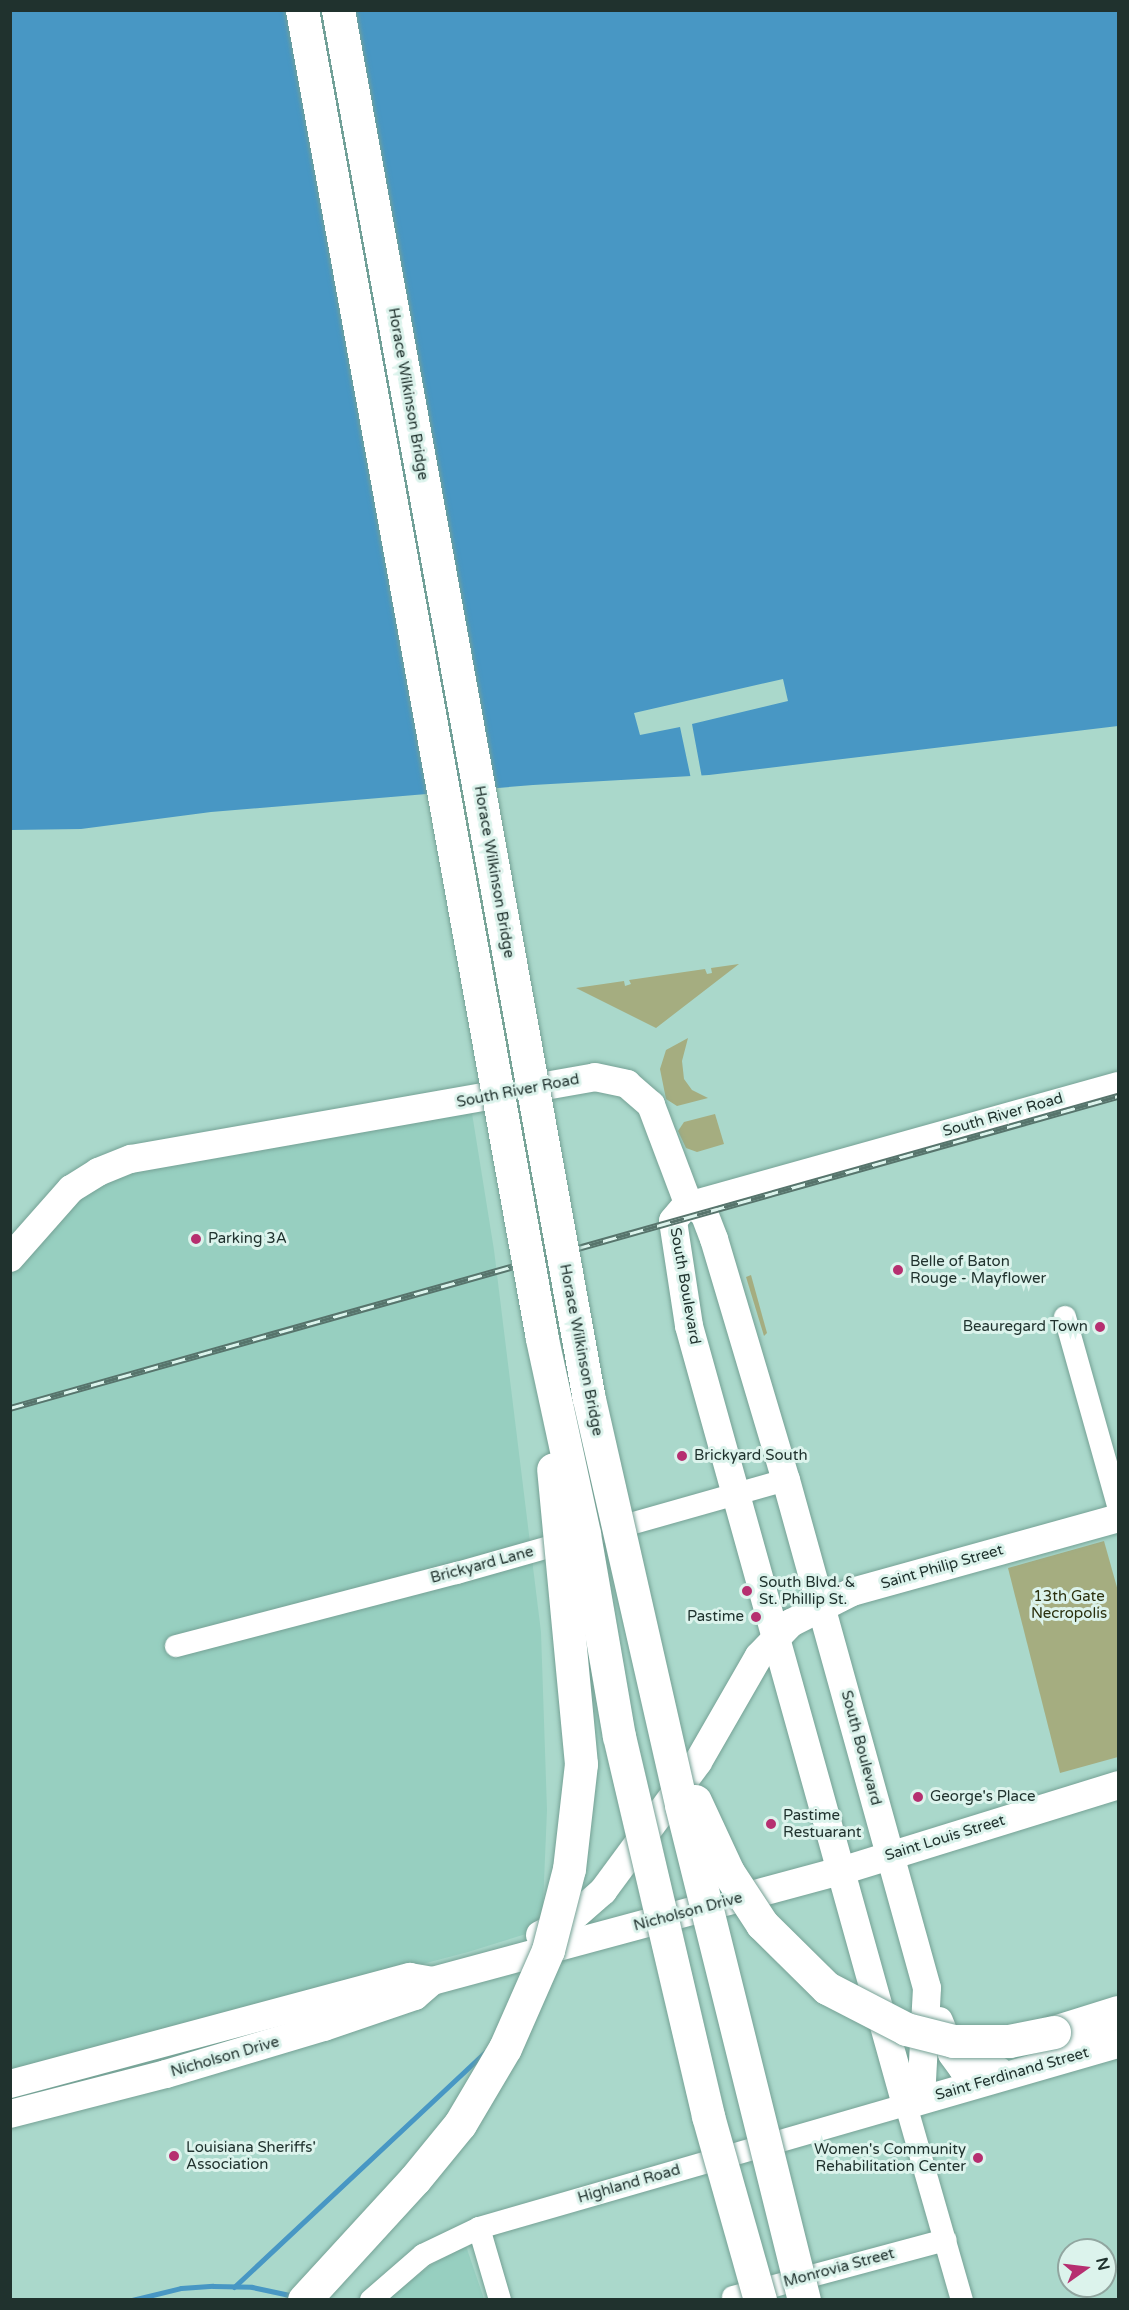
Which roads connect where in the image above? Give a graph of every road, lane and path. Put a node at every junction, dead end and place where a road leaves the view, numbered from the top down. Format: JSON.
{"nodes":[{"id":1,"x":302,"y":10,"type":"edge"},
{"id":2,"x":339,"y":10,"type":"edge"},
{"id":3,"x":1119,"y":1083,"type":"edge"},
{"id":4,"x":688,"y":1203,"type":"junction"},
{"id":5,"x":10,"y":1258,"type":"edge"},
{"id":6,"x":1065,"y":1317,"type":"dead end"},
{"id":7,"x":542,"y":1339,"type":"junction"},
{"id":8,"x":786,"y":1480,"type":"junction"},
{"id":9,"x":735,"y":1495,"type":"junction"},
{"id":10,"x":1119,"y":1506,"type":"edge"},
{"id":11,"x":1119,"y":1518,"type":"edge"},
{"id":12,"x":821,"y":1606,"type":"junction"},
{"id":13,"x":776,"y":1637,"type":"junction"},
{"id":14,"x":176,"y":1646,"type":"dead end"},
{"id":15,"x":664,"y":1731,"type":"junction"},
{"id":16,"x":1119,"y":1785,"type":"edge"},
{"id":17,"x":890,"y":1854,"type":"junction"},
{"id":18,"x":841,"y":1871,"type":"junction"},
{"id":19,"x":508,"y":1960,"type":"junction"},
{"id":20,"x":432,"y":1981,"type":"junction"},
{"id":21,"x":927,"y":1988,"type":"junction"},
{"id":22,"x":1119,"y":2012,"type":"edge"},
{"id":23,"x":1119,"y":2044,"type":"edge"},
{"id":24,"x":1009,"y":2075,"type":"junction"},
{"id":25,"x":10,"y":2084,"type":"edge"},
{"id":26,"x":913,"y":2102,"type":"junction"},
{"id":27,"x":10,"y":2114,"type":"edge"},
{"id":28,"x":480,"y":2228,"type":"junction"},
{"id":29,"x":945,"y":2240,"type":"junction"},
{"id":30,"x":747,"y":2298,"type":"edge"},
{"id":31,"x":304,"y":2300,"type":"edge"},
{"id":32,"x":371,"y":2300,"type":"edge"},
{"id":33,"x":500,"y":2300,"type":"edge"},
{"id":34,"x":804,"y":2300,"type":"edge"},
{"id":35,"x":962,"y":2300,"type":"edge"}],
"edges":[{"from":1,"to":7,"type":"highway","bridge":true},
{"from":2,"to":15,"type":"highway","name":"Horace Wilkinson Bridge","bridge":true},
{"from":3,"to":4,"type":"street","name":"South River Road"},
{"from":4,"to":5,"type":"main road","name":"South River Road"},
{"from":4,"to":8,"type":"main road","name":"South Boulevard"},
{"from":4,"to":9,"type":"main road","name":"South Boulevard"},
{"from":6,"to":10,"type":"street"},
{"from":7,"to":30,"type":"highway","bridge":true},
{"from":7,"to":31,"type":"highway","bridge":true},
{"from":8,"to":9,"type":"street","name":"Brickyard Lane"},
{"from":8,"to":12,"type":"main road","name":"South Boulevard"},
{"from":9,"to":13,"type":"main road","name":"South Boulevard"},
{"from":9,"to":14,"type":"street","name":"Brickyard Lane"},
{"from":11,"to":12,"type":"main road","name":"Saint Philip Street"},
{"from":12,"to":13,"type":"main road","name":"Saint Philip Street"},
{"from":12,"to":17,"type":"main road","name":"South Boulevard"},
{"from":13,"to":18,"type":"main road","name":"South Boulevard"},
{"from":13,"to":19,"type":"main road","name":"Saint Philip Street"},
{"from":15,"to":22,"type":"highway","bridge":true},
{"from":15,"to":34,"type":"highway","bridge":true},
{"from":16,"to":17,"type":"main road","name":"Saint Louis Street"},
{"from":17,"to":18,"type":"main road","name":"Saint Louis Street"},
{"from":17,"to":21,"type":"main road","name":"South Boulevard"},
{"from":18,"to":19,"type":"main road","name":"Nicholson Drive"},
{"from":18,"to":26,"type":"main road","name":"South Boulevard"},
{"from":19,"to":20,"type":"main road","name":"Nicholson Drive"},
{"from":20,"to":25,"type":"main road","name":"Nicholson Drive"},
{"from":20,"to":27,"type":"main road","name":"Nicholson Drive"},
{"from":21,"to":24,"type":"main road"},
{"from":21,"to":26,"type":"main road","name":"South Boulevard"},
{"from":23,"to":24,"type":"main road","name":"Saint Ferdinand Street"},
{"from":24,"to":26,"type":"main road","name":"Saint Ferdinand Street"},
{"from":26,"to":28,"type":"street","name":"Highland Road"},
{"from":26,"to":29,"type":"street","name":"South Boulevard"},
{"from":28,"to":32,"type":"street","name":"Highland Road"},
{"from":28,"to":33,"type":"street"},
{"from":29,"to":30,"type":"street","name":"Monrovia Street"},
{"from":29,"to":35,"type":"street","name":"South Boulevard"}]}
